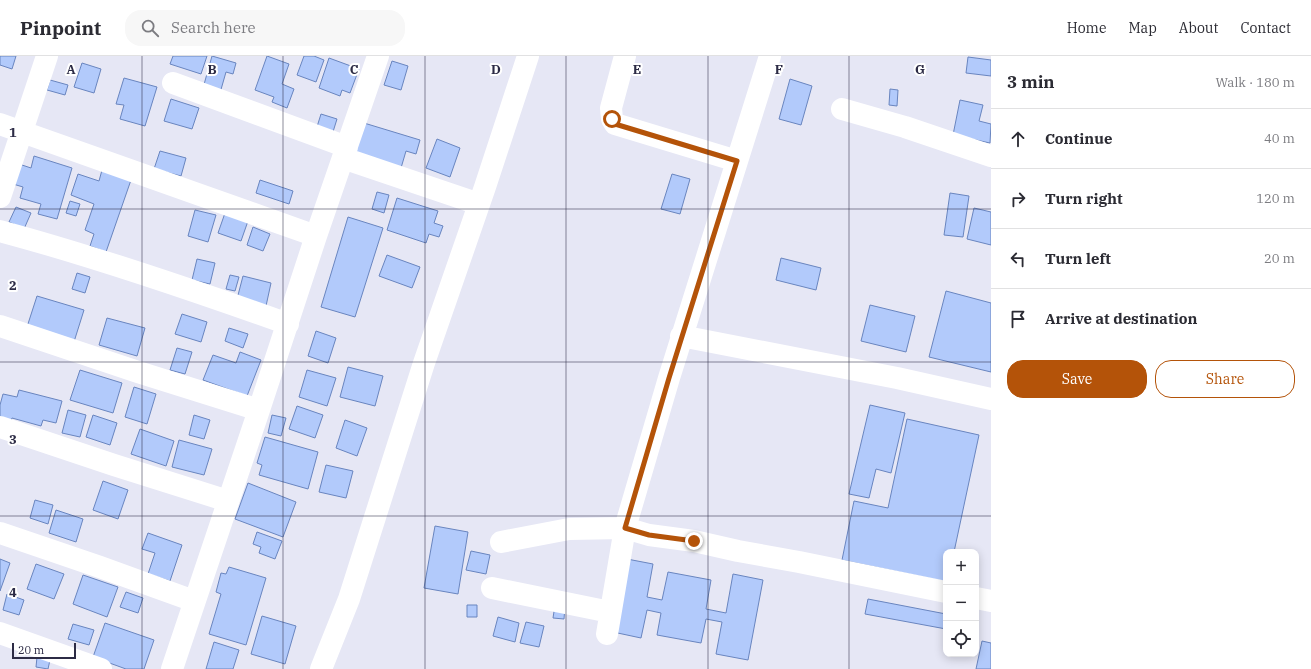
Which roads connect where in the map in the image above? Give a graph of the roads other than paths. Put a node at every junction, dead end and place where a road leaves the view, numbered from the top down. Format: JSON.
{"nodes":[{"id":1,"x":47,"y":56,"type":"edge"},
{"id":2,"x":528,"y":56,"type":"edge"},
{"id":3,"x":625,"y":56,"type":"edge"},
{"id":4,"x":770,"y":56,"type":"edge"},
{"id":5,"x":373,"y":58,"type":"edge"},
{"id":6,"x":174,"y":83,"type":"dead end"},
{"id":7,"x":842,"y":109,"type":"dead end"},
{"id":8,"x":0,"y":124,"type":"edge"},
{"id":9,"x":22,"y":132,"type":"junction"},
{"id":10,"x":345,"y":153,"type":"junction"},
{"id":11,"x":991,"y":156,"type":"edge"},
{"id":12,"x":737,"y":161,"type":"junction"},
{"id":13,"x":0,"y":197,"type":"edge"},
{"id":14,"x":479,"y":204,"type":"junction"},
{"id":15,"x":0,"y":231,"type":"edge"},
{"id":16,"x":316,"y":236,"type":"junction"},
{"id":17,"x":288,"y":324,"type":"junction"},
{"id":18,"x":0,"y":326,"type":"edge"},
{"id":19,"x":682,"y":336,"type":"junction"},
{"id":20,"x":991,"y":399,"type":"edge"},
{"id":21,"x":259,"y":410,"type":"junction"},
{"id":22,"x":0,"y":427,"type":"edge"},
{"id":23,"x":228,"y":501,"type":"junction"},
{"id":24,"x":625,"y":528,"type":"junction"},
{"id":25,"x":0,"y":533,"type":"edge"},
{"id":26,"x":501,"y":542,"type":"dead end"},
{"id":27,"x":492,"y":588,"type":"dead end"},
{"id":28,"x":943,"y":591,"type":"edge"},
{"id":29,"x":979,"y":599,"type":"edge"},
{"id":30,"x":194,"y":601,"type":"junction"},
{"id":31,"x":991,"y":602,"type":"edge"},
{"id":32,"x":610,"y":612,"type":"junction"},
{"id":33,"x":0,"y":634,"type":"edge"},
{"id":34,"x":607,"y":634,"type":"dead end"},
{"id":35,"x":100,"y":669,"type":"edge"},
{"id":36,"x":172,"y":669,"type":"edge"},
{"id":37,"x":321,"y":669,"type":"edge"}],
"edges":[{"from":1,"to":9,"type":"street"},
{"from":2,"to":14,"type":"street"},
{"from":3,"to":12,"type":"street"},
{"from":4,"to":12,"type":"street"},
{"from":5,"to":10,"type":"street"},
{"from":6,"to":10,"type":"street"},
{"from":7,"to":11,"type":"street"},
{"from":8,"to":9,"type":"street"},
{"from":9,"to":13,"type":"street"},
{"from":9,"to":16,"type":"street"},
{"from":10,"to":14,"type":"street"},
{"from":10,"to":16,"type":"street"},
{"from":12,"to":19,"type":"street"},
{"from":14,"to":37,"type":"street"},
{"from":15,"to":17,"type":"street"},
{"from":16,"to":17,"type":"street"},
{"from":17,"to":21,"type":"street"},
{"from":18,"to":21,"type":"street"},
{"from":19,"to":20,"type":"street"},
{"from":19,"to":24,"type":"street"},
{"from":21,"to":23,"type":"street"},
{"from":22,"to":23,"type":"street"},
{"from":23,"to":30,"type":"street"},
{"from":24,"to":26,"type":"street"},
{"from":24,"to":28,"type":"street"},
{"from":24,"to":32,"type":"street"},
{"from":25,"to":30,"type":"street"},
{"from":27,"to":32,"type":"street"},
{"from":29,"to":31,"type":"street"},
{"from":30,"to":36,"type":"street"},
{"from":32,"to":34,"type":"street"},
{"from":33,"to":35,"type":"street"}]}
